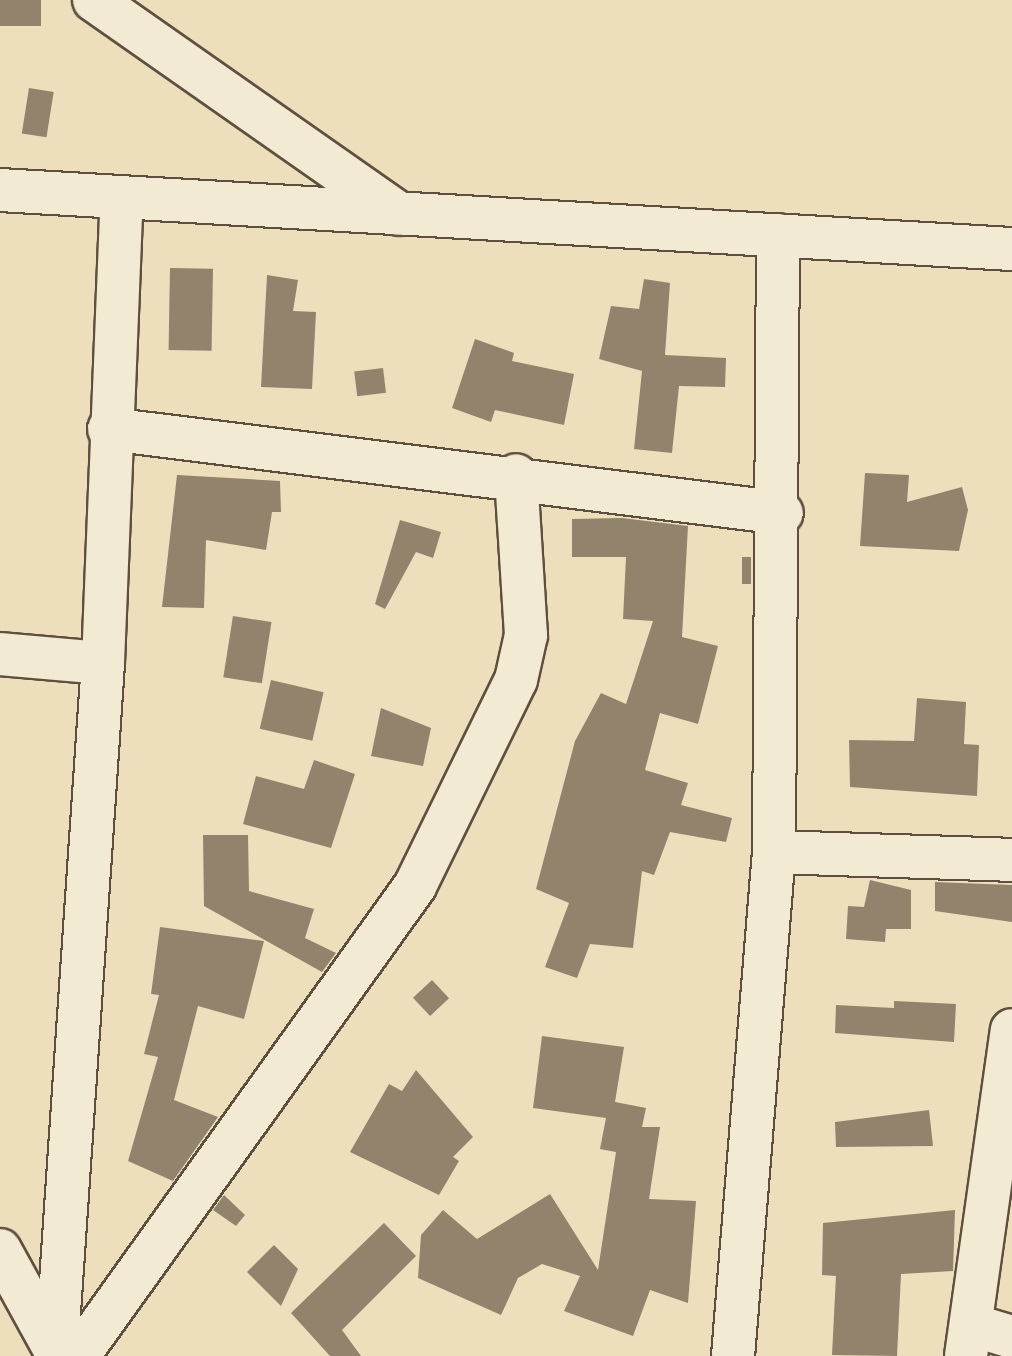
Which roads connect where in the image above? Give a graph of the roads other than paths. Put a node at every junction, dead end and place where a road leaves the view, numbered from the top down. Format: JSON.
{"nodes":[{"id":1,"x":94,"y":0,"type":"edge"},
{"id":2,"x":0,"y":190,"type":"edge"},
{"id":3,"x":122,"y":198,"type":"junction"},
{"id":4,"x":400,"y":214,"type":"junction"},
{"id":5,"x":778,"y":236,"type":"junction"},
{"id":6,"x":1012,"y":249,"type":"edge"},
{"id":7,"x":110,"y":429,"type":"junction"},
{"id":8,"x":516,"y":475,"type":"junction"},
{"id":9,"x":782,"y":512,"type":"junction"},
{"id":10,"x":0,"y":654,"type":"edge"},
{"id":11,"x":103,"y":663,"type":"junction"},
{"id":12,"x":774,"y":852,"type":"junction"},
{"id":13,"x":1012,"y":860,"type":"edge"},
{"id":14,"x":1012,"y":1030,"type":"edge"},
{"id":15,"x":0,"y":1250,"type":"edge"},
{"id":16,"x":1012,"y":1337,"type":"edge"},
{"id":17,"x":969,"y":1340,"type":"edge"},
{"id":18,"x":63,"y":1354,"type":"edge"},
{"id":19,"x":734,"y":1356,"type":"edge"}],
"edges":[{"from":1,"to":4,"type":"street"},
{"from":2,"to":3,"type":"street"},
{"from":3,"to":4,"type":"street"},
{"from":3,"to":7,"type":"street"},
{"from":4,"to":5,"type":"street"},
{"from":5,"to":6,"type":"street"},
{"from":5,"to":9,"type":"street"},
{"from":7,"to":8,"type":"street"},
{"from":7,"to":11,"type":"street"},
{"from":8,"to":9,"type":"street"},
{"from":8,"to":18,"type":"street"},
{"from":9,"to":12,"type":"street"},
{"from":10,"to":11,"type":"street"},
{"from":11,"to":18,"type":"street"},
{"from":12,"to":13,"type":"street"},
{"from":12,"to":19,"type":"street"},
{"from":14,"to":17,"type":"street"},
{"from":15,"to":18,"type":"street"},
{"from":16,"to":17,"type":"street"}]}
